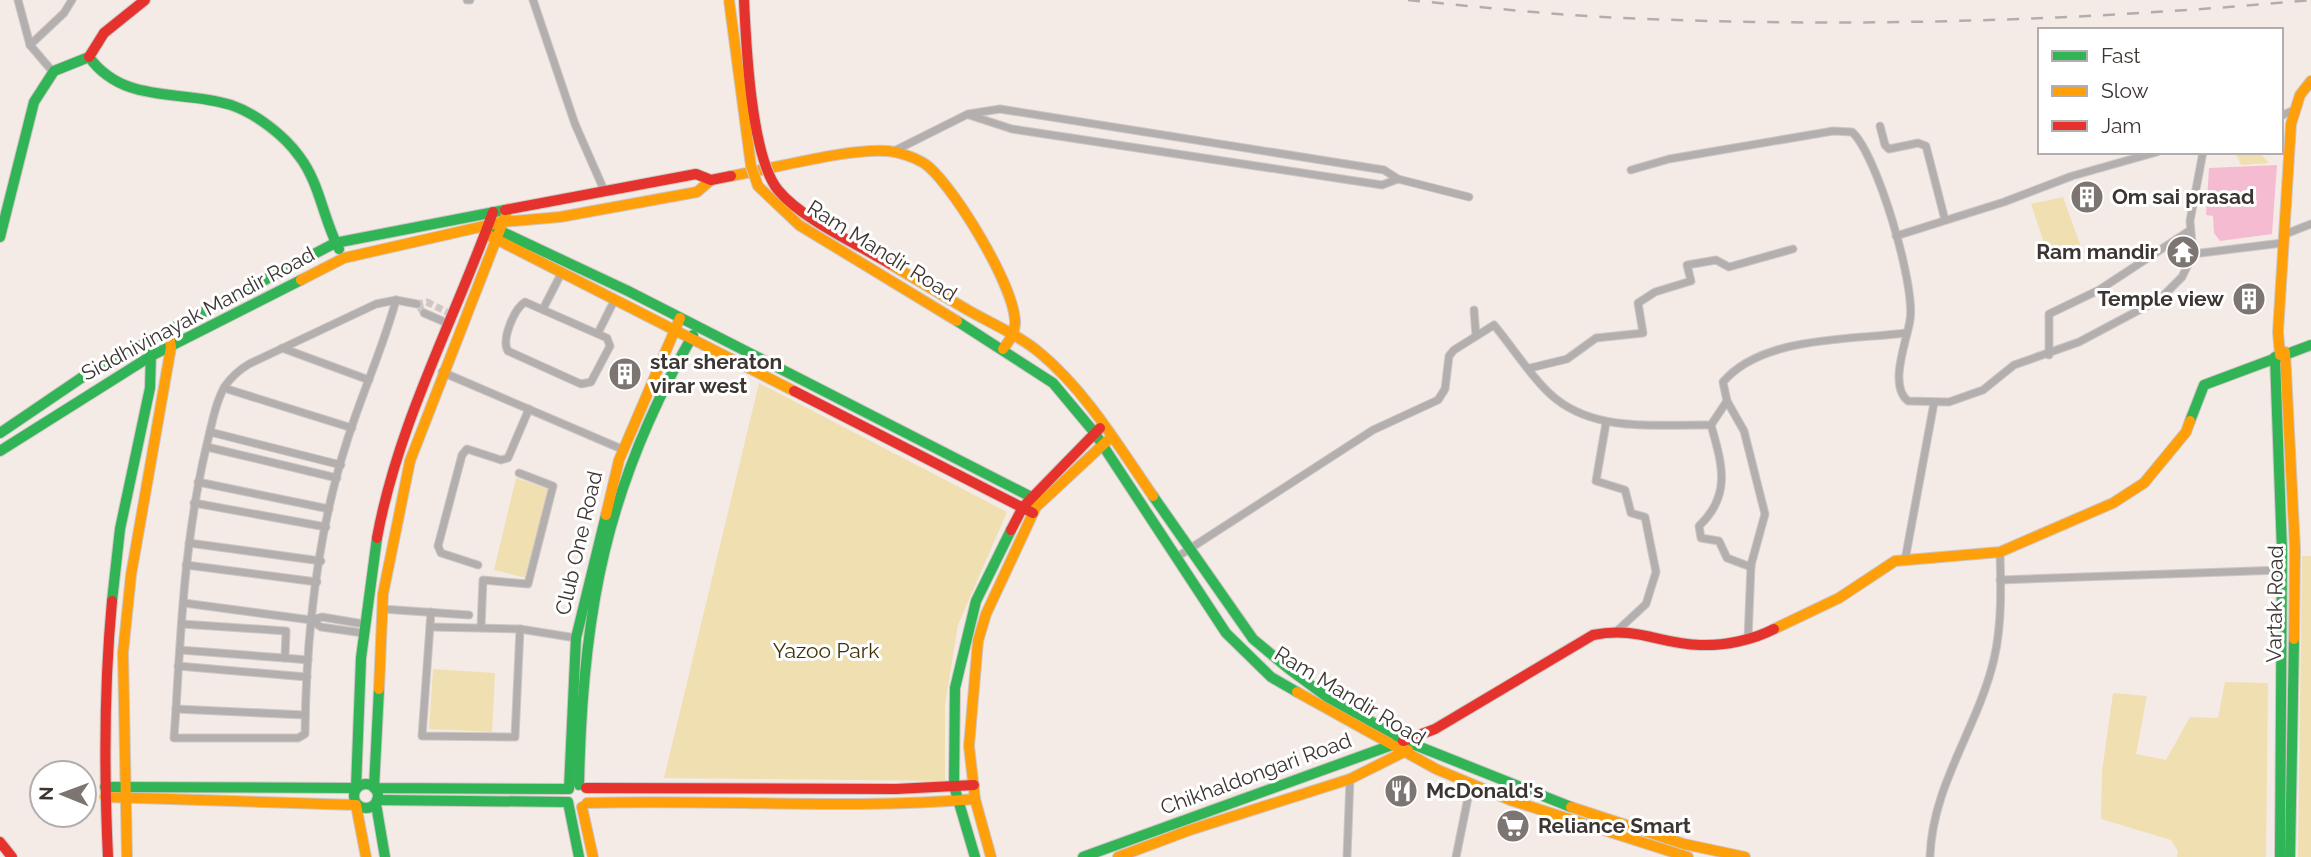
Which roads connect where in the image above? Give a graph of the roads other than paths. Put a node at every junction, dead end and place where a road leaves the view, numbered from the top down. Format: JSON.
{"nodes":[{"id":1,"x":18,"y":0,"type":"edge"},
{"id":2,"x":72,"y":0,"type":"edge"},
{"id":3,"x":145,"y":0,"type":"edge"},
{"id":4,"x":533,"y":0,"type":"edge"},
{"id":5,"x":729,"y":0,"type":"edge"},
{"id":6,"x":744,"y":0,"type":"edge"},
{"id":7,"x":30,"y":45,"type":"junction"},
{"id":8,"x":89,"y":57,"type":"junction"},
{"id":9,"x":53,"y":72,"type":"junction"},
{"id":10,"x":2311,"y":81,"type":"edge"},
{"id":11,"x":2294,"y":110,"type":"junction"},
{"id":12,"x":968,"y":114,"type":"junction"},
{"id":13,"x":2283,"y":115,"type":"edge"},
{"id":14,"x":1880,"y":126,"type":"dead end"},
{"id":15,"x":1218,"y":143,"type":"junction"},
{"id":16,"x":894,"y":151,"type":"junction"},
{"id":17,"x":2150,"y":154,"type":"edge"},
{"id":18,"x":2203,"y":154,"type":"edge"},
{"id":19,"x":1216,"y":158,"type":"junction"},
{"id":20,"x":1631,"y":170,"type":"dead end"},
{"id":21,"x":1398,"y":179,"type":"junction"},
{"id":22,"x":711,"y":180,"type":"junction"},
{"id":23,"x":604,"y":190,"type":"junction"},
{"id":24,"x":1469,"y":197,"type":"dead end"},
{"id":25,"x":508,"y":209,"type":"junction"},
{"id":26,"x":493,"y":212,"type":"junction"},
{"id":27,"x":1945,"y":220,"type":"junction"},
{"id":28,"x":2311,"y":224,"type":"edge"},
{"id":29,"x":486,"y":230,"type":"junction"},
{"id":30,"x":499,"y":230,"type":"junction"},
{"id":31,"x":2189,"y":231,"type":"junction"},
{"id":32,"x":1896,"y":236,"type":"junction"},
{"id":33,"x":0,"y":237,"type":"edge"},
{"id":34,"x":2282,"y":239,"type":"junction"},
{"id":35,"x":335,"y":243,"type":"junction"},
{"id":36,"x":1793,"y":249,"type":"dead end"},
{"id":37,"x":2193,"y":254,"type":"junction"},
{"id":38,"x":344,"y":258,"type":"junction"},
{"id":39,"x":561,"y":274,"type":"junction"},
{"id":40,"x":396,"y":300,"type":"junction"},
{"id":41,"x":614,"y":300,"type":"junction"},
{"id":42,"x":417,"y":304,"type":"tunnel mouth"},
{"id":43,"x":544,"y":307,"type":"junction"},
{"id":44,"x":1474,"y":310,"type":"dead end"},
{"id":45,"x":424,"y":313,"type":"dead end"},
{"id":46,"x":680,"y":318,"type":"junction"},
{"id":47,"x":447,"y":323,"type":"junction"},
{"id":48,"x":698,"y":327,"type":"junction"},
{"id":49,"x":168,"y":330,"type":"junction"},
{"id":50,"x":676,"y":332,"type":"junction"},
{"id":51,"x":598,"y":333,"type":"junction"},
{"id":52,"x":1906,"y":333,"type":"junction"},
{"id":53,"x":1013,"y":336,"type":"junction"},
{"id":54,"x":1476,"y":336,"type":"junction"},
{"id":55,"x":149,"y":339,"type":"junction"},
{"id":56,"x":690,"y":339,"type":"junction"},
{"id":57,"x":2311,"y":345,"type":"edge"},
{"id":58,"x":171,"y":347,"type":"junction"},
{"id":59,"x":282,"y":348,"type":"junction"},
{"id":60,"x":1003,"y":349,"type":"junction"},
{"id":61,"x":2049,"y":355,"type":"junction"},
{"id":62,"x":2280,"y":355,"type":"junction"},
{"id":63,"x":151,"y":356,"type":"junction"},
{"id":64,"x":1530,"y":368,"type":"junction"},
{"id":65,"x":442,"y":372,"type":"junction"},
{"id":66,"x":369,"y":380,"type":"junction"},
{"id":67,"x":224,"y":388,"type":"junction"},
{"id":68,"x":1727,"y":401,"type":"junction"},
{"id":69,"x":1934,"y":403,"type":"junction"},
{"id":70,"x":529,"y":409,"type":"junction"},
{"id":71,"x":1606,"y":423,"type":"junction"},
{"id":72,"x":1711,"y":425,"type":"junction"},
{"id":73,"x":352,"y":428,"type":"junction"},
{"id":74,"x":1099,"y":429,"type":"junction"},
{"id":75,"x":210,"y":432,"type":"junction"},
{"id":76,"x":0,"y":433,"type":"edge"},
{"id":77,"x":1107,"y":441,"type":"junction"},
{"id":78,"x":207,"y":447,"type":"junction"},
{"id":79,"x":624,"y":450,"type":"junction"},
{"id":80,"x":0,"y":451,"type":"edge"},
{"id":81,"x":341,"y":465,"type":"junction"},
{"id":82,"x":519,"y":472,"type":"dead end"},
{"id":83,"x":338,"y":478,"type":"junction"},
{"id":84,"x":198,"y":482,"type":"junction"},
{"id":85,"x":1037,"y":500,"type":"junction"},
{"id":86,"x":194,"y":503,"type":"junction"},
{"id":87,"x":329,"y":509,"type":"junction"},
{"id":88,"x":1028,"y":510,"type":"junction"},
{"id":89,"x":326,"y":527,"type":"junction"},
{"id":90,"x":189,"y":543,"type":"junction"},
{"id":91,"x":1189,"y":549,"type":"junction"},
{"id":92,"x":2000,"y":552,"type":"junction"},
{"id":93,"x":1177,"y":557,"type":"junction"},
{"id":94,"x":1905,"y":560,"type":"junction"},
{"id":95,"x":321,"y":561,"type":"junction"},
{"id":96,"x":186,"y":565,"type":"junction"},
{"id":97,"x":478,"y":565,"type":"dead end"},
{"id":98,"x":1751,"y":567,"type":"junction"},
{"id":99,"x":2282,"y":570,"type":"junction"},
{"id":100,"x":2000,"y":580,"type":"junction"},
{"id":101,"x":317,"y":582,"type":"junction"},
{"id":102,"x":184,"y":603,"type":"junction"},
{"id":103,"x":382,"y":609,"type":"junction"},
{"id":104,"x":431,"y":612,"type":"junction"},
{"id":105,"x":469,"y":615,"type":"dead end"},
{"id":106,"x":311,"y":620,"type":"junction"},
{"id":107,"x":182,"y":624,"type":"junction"},
{"id":108,"x":430,"y":627,"type":"junction"},
{"id":109,"x":481,"y":627,"type":"junction"},
{"id":110,"x":364,"y":628,"type":"junction"},
{"id":111,"x":520,"y":629,"type":"junction"},
{"id":112,"x":1618,"y":631,"type":"junction"},
{"id":113,"x":576,"y":638,"type":"junction"},
{"id":114,"x":1748,"y":639,"type":"junction"},
{"id":115,"x":180,"y":650,"type":"junction"},
{"id":116,"x":107,"y":653,"type":"junction"},
{"id":117,"x":123,"y":653,"type":"junction"},
{"id":118,"x":285,"y":658,"type":"junction"},
{"id":119,"x":308,"y":660,"type":"junction"},
{"id":120,"x":178,"y":666,"type":"junction"},
{"id":121,"x":307,"y":677,"type":"junction"},
{"id":122,"x":176,"y":709,"type":"junction"},
{"id":123,"x":305,"y":715,"type":"junction"},
{"id":124,"x":1435,"y":729,"type":"junction"},
{"id":125,"x":1405,"y":738,"type":"junction"},
{"id":126,"x":1391,"y":744,"type":"junction"},
{"id":127,"x":1418,"y":744,"type":"junction"},
{"id":128,"x":1404,"y":752,"type":"junction"},
{"id":129,"x":1350,"y":779,"type":"junction"},
{"id":130,"x":1471,"y":783,"type":"junction"},
{"id":131,"x":974,"y":785,"type":"junction"},
{"id":132,"x":954,"y":786,"type":"junction"},
{"id":133,"x":578,"y":787,"type":"junction"},
{"id":134,"x":356,"y":788,"type":"junction"},
{"id":135,"x":374,"y":788,"type":"junction"},
{"id":136,"x":105,"y":792,"type":"junction"},
{"id":137,"x":125,"y":792,"type":"junction"},
{"id":138,"x":975,"y":799,"type":"junction"},
{"id":139,"x":957,"y":801,"type":"junction"},
{"id":140,"x":377,"y":802,"type":"junction"},
{"id":141,"x":568,"y":802,"type":"junction"},
{"id":142,"x":356,"y":805,"type":"junction"},
{"id":143,"x":584,"y":805,"type":"junction"},
{"id":144,"x":0,"y":842,"type":"edge"},
{"id":145,"x":1643,"y":845,"type":"junction"},
{"id":146,"x":1731,"y":856,"type":"edge"},
{"id":147,"x":12,"y":857,"type":"edge"},
{"id":148,"x":108,"y":857,"type":"edge"},
{"id":149,"x":127,"y":857,"type":"edge"},
{"id":150,"x":366,"y":857,"type":"edge"},
{"id":151,"x":385,"y":857,"type":"edge"},
{"id":152,"x":579,"y":857,"type":"edge"},
{"id":153,"x":593,"y":857,"type":"edge"},
{"id":154,"x":975,"y":857,"type":"edge"},
{"id":155,"x":991,"y":857,"type":"edge"},
{"id":156,"x":1083,"y":857,"type":"edge"},
{"id":157,"x":1118,"y":857,"type":"edge"},
{"id":158,"x":1348,"y":857,"type":"edge"},
{"id":159,"x":1456,"y":857,"type":"edge"},
{"id":160,"x":1639,"y":857,"type":"edge"},
{"id":161,"x":1688,"y":857,"type":"edge"},
{"id":162,"x":1745,"y":857,"type":"edge"},
{"id":163,"x":1930,"y":857,"type":"edge"},
{"id":164,"x":2280,"y":857,"type":"edge"},
{"id":165,"x":2290,"y":857,"type":"edge"}],
"edges":[{"from":1,"to":7,"type":"street"},
{"from":2,"to":7,"type":"street"},
{"from":3,"to":8,"type":"street"},
{"from":4,"to":23,"type":"street"},
{"from":5,"to":60,"type":"street","name":"Ram Mandir Road","bridge":true},
{"from":6,"to":53,"type":"street","bridge":true},
{"from":7,"to":9,"type":"street"},
{"from":8,"to":9,"type":"street"},
{"from":8,"to":35,"type":"street"},
{"from":9,"to":33,"type":"street"},
{"from":10,"to":11,"type":"street"},
{"from":11,"to":13,"type":"street"},
{"from":11,"to":34,"type":"street","name":"Vartak Road"},
{"from":12,"to":15,"type":"street"},
{"from":12,"to":16,"type":"street"},
{"from":12,"to":19,"type":"street"},
{"from":14,"to":27,"type":"street"},
{"from":15,"to":19,"type":"street"},
{"from":15,"to":21,"type":"street"},
{"from":16,"to":22,"type":"street"},
{"from":16,"to":53,"type":"street"},
{"from":17,"to":27,"type":"street"},
{"from":18,"to":31,"type":"street"},
{"from":19,"to":21,"type":"street"},
{"from":20,"to":32,"type":"street"},
{"from":21,"to":24,"type":"street"},
{"from":22,"to":23,"type":"street"},
{"from":22,"to":30,"type":"street"},
{"from":23,"to":25,"type":"street","name":"Siddhivinayak Mandir Road"},
{"from":25,"to":26,"type":"street","name":"Siddhivinayak Mandir Road"},
{"from":25,"to":30,"type":"street"},
{"from":26,"to":29,"type":"street"},
{"from":26,"to":35,"type":"street","name":"Siddhivinayak Mandir Road"},
{"from":27,"to":32,"type":"street"},
{"from":28,"to":34,"type":"street"},
{"from":29,"to":30,"type":"street","name":"Siddhivinayak Mandir Road"},
{"from":29,"to":30,"type":"street"},
{"from":29,"to":38,"type":"street","name":"Siddhivinayak Mandir Road"},
{"from":29,"to":47,"type":"street"},
{"from":30,"to":39,"type":"street"},
{"from":30,"to":46,"type":"street"},
{"from":30,"to":65,"type":"street"},
{"from":31,"to":37,"type":"street"},
{"from":31,"to":61,"type":"street"},
{"from":32,"to":52,"type":"street"},
{"from":34,"to":37,"type":"street"},
{"from":34,"to":62,"type":"street","name":"Vartak Road"},
{"from":35,"to":38,"type":"street"},
{"from":35,"to":49,"type":"street","name":"Siddhivinayak Mandir Road"},
{"from":36,"to":64,"type":"street"},
{"from":37,"to":61,"type":"street"},
{"from":38,"to":58,"type":"street","name":"Siddhivinayak Mandir Road"},
{"from":39,"to":41,"type":"street"},
{"from":39,"to":43,"type":"street"},
{"from":40,"to":42,"type":"street"},
{"from":40,"to":59,"type":"street"},
{"from":40,"to":66,"type":"street"},
{"from":41,"to":50,"type":"street"},
{"from":41,"to":51,"type":"street"},
{"from":43,"to":51,"type":"street"},
{"from":43,"to":51,"type":"street"},
{"from":44,"to":54,"type":"street"},
{"from":45,"to":47,"type":"street"},
{"from":46,"to":48,"type":"street"},
{"from":46,"to":50,"type":"street","name":"Club One Road"},
{"from":47,"to":110,"type":"street"},
{"from":48,"to":56,"type":"street","name":"Club One Road"},
{"from":48,"to":85,"type":"street"},
{"from":49,"to":55,"type":"street","name":"Siddhivinayak Mandir Road"},
{"from":49,"to":58,"type":"street"},
{"from":50,"to":56,"type":"street"},
{"from":50,"to":79,"type":"street","name":"Club One Road"},
{"from":52,"to":68,"type":"street"},
{"from":52,"to":69,"type":"street"},
{"from":53,"to":60,"type":"street"},
{"from":53,"to":74,"type":"street"},
{"from":54,"to":64,"type":"street"},
{"from":54,"to":91,"type":"street"},
{"from":55,"to":63,"type":"street"},
{"from":55,"to":76,"type":"street","name":"Siddhivinayak Mandir Road"},
{"from":56,"to":88,"type":"street"},
{"from":56,"to":133,"type":"street","name":"Club One Road"},
{"from":57,"to":62,"type":"street"},
{"from":58,"to":63,"type":"street","name":"Siddhivinayak Mandir Road"},
{"from":58,"to":117,"type":"street"},
{"from":59,"to":66,"type":"street"},
{"from":59,"to":67,"type":"street"},
{"from":60,"to":74,"type":"street","name":"Ram Mandir Road"},
{"from":61,"to":69,"type":"street"},
{"from":62,"to":92,"type":"street"},
{"from":62,"to":99,"type":"street","name":"Vartak Road"},
{"from":62,"to":165,"type":"street","name":"Vartak Road"},
{"from":63,"to":80,"type":"street","name":"Siddhivinayak Mandir Road"},
{"from":63,"to":116,"type":"street"},
{"from":64,"to":71,"type":"street"},
{"from":65,"to":70,"type":"street"},
{"from":65,"to":103,"type":"street"},
{"from":66,"to":73,"type":"street"},
{"from":67,"to":73,"type":"street"},
{"from":67,"to":75,"type":"street"},
{"from":68,"to":72,"type":"street"},
{"from":68,"to":98,"type":"street"},
{"from":69,"to":94,"type":"street"},
{"from":70,"to":79,"type":"street"},
{"from":70,"to":97,"type":"street"},
{"from":71,"to":72,"type":"street"},
{"from":71,"to":112,"type":"street"},
{"from":72,"to":98,"type":"street"},
{"from":73,"to":81,"type":"street"},
{"from":74,"to":77,"type":"street","name":"Ram Mandir Road"},
{"from":74,"to":85,"type":"street"},
{"from":75,"to":78,"type":"street"},
{"from":75,"to":81,"type":"street"},
{"from":77,"to":85,"type":"street"},
{"from":77,"to":91,"type":"street"},
{"from":77,"to":93,"type":"street","name":"Ram Mandir Road"},
{"from":78,"to":83,"type":"street"},
{"from":78,"to":84,"type":"street"},
{"from":79,"to":113,"type":"street","name":"Club One Road"},
{"from":81,"to":83,"type":"street"},
{"from":82,"to":109,"type":"street"},
{"from":83,"to":87,"type":"street"},
{"from":84,"to":86,"type":"street"},
{"from":84,"to":87,"type":"street"},
{"from":85,"to":88,"type":"street"},
{"from":86,"to":89,"type":"street"},
{"from":86,"to":90,"type":"street"},
{"from":87,"to":89,"type":"street"},
{"from":88,"to":131,"type":"street"},
{"from":88,"to":132,"type":"street"},
{"from":89,"to":95,"type":"street"},
{"from":90,"to":95,"type":"street"},
{"from":90,"to":96,"type":"street"},
{"from":91,"to":93,"type":"street"},
{"from":91,"to":125,"type":"street"},
{"from":92,"to":94,"type":"street"},
{"from":92,"to":100,"type":"street"},
{"from":93,"to":126,"type":"street","name":"Ram Mandir Road"},
{"from":94,"to":114,"type":"street"},
{"from":95,"to":101,"type":"street"},
{"from":96,"to":101,"type":"street"},
{"from":96,"to":102,"type":"street"},
{"from":98,"to":114,"type":"street"},
{"from":99,"to":100,"type":"street"},
{"from":99,"to":164,"type":"street","name":"Vartak Road"},
{"from":100,"to":163,"type":"street"},
{"from":101,"to":106,"type":"street"},
{"from":102,"to":106,"type":"street"},
{"from":102,"to":107,"type":"street"},
{"from":103,"to":104,"type":"street"},
{"from":103,"to":135,"type":"street"},
{"from":104,"to":105,"type":"street"},
{"from":104,"to":108,"type":"street"},
{"from":106,"to":110,"type":"street"},
{"from":106,"to":119,"type":"street"},
{"from":107,"to":115,"type":"street"},
{"from":107,"to":118,"type":"street"},
{"from":108,"to":109,"type":"street"},
{"from":108,"to":111,"type":"street"},
{"from":109,"to":111,"type":"street"},
{"from":110,"to":134,"type":"street"},
{"from":111,"to":113,"type":"street"},
{"from":112,"to":114,"type":"street"},
{"from":112,"to":124,"type":"street"},
{"from":113,"to":133,"type":"street","name":"Club One Road"},
{"from":115,"to":118,"type":"street"},
{"from":115,"to":120,"type":"street"},
{"from":116,"to":117,"type":"street"},
{"from":116,"to":136,"type":"street"},
{"from":117,"to":137,"type":"street"},
{"from":118,"to":119,"type":"street"},
{"from":119,"to":121,"type":"street"},
{"from":120,"to":121,"type":"street"},
{"from":120,"to":122,"type":"street"},
{"from":121,"to":123,"type":"street"},
{"from":122,"to":123,"type":"street"},
{"from":122,"to":123,"type":"street"},
{"from":124,"to":125,"type":"street","name":"Chikhaldongari Road"},
{"from":124,"to":127,"type":"street","name":"Chikhaldongari Road"},
{"from":125,"to":126,"type":"street","name":"Chikhaldongari Road"},
{"from":125,"to":127,"type":"street"},
{"from":126,"to":128,"type":"street","name":"Ram Mandir Road"},
{"from":126,"to":156,"type":"street","name":"Chikhaldongari Road"},
{"from":127,"to":128,"type":"street","name":"Chikhaldongari Road"},
{"from":127,"to":146,"type":"street"},
{"from":128,"to":129,"type":"street","name":"Chikhaldongari Road"},
{"from":128,"to":130,"type":"street","name":"Ram Mandir Road"},
{"from":129,"to":157,"type":"street","name":"Chikhaldongari Road"},
{"from":129,"to":158,"type":"street"},
{"from":130,"to":145,"type":"street","name":"Ram Mandir Road"},
{"from":130,"to":159,"type":"street"},
{"from":131,"to":132,"type":"street"},
{"from":131,"to":138,"type":"street"},
{"from":132,"to":133,"type":"street"},
{"from":132,"to":139,"type":"street"},
{"from":133,"to":135,"type":"street"},
{"from":133,"to":141,"type":"street","name":"Club One Road"},
{"from":133,"to":143,"type":"street","name":"Club One Road"},
{"from":134,"to":135,"type":"street"},
{"from":134,"to":137,"type":"street"},
{"from":134,"to":142,"type":"street"},
{"from":135,"to":140,"type":"street"},
{"from":136,"to":137,"type":"street"},
{"from":136,"to":148,"type":"street"},
{"from":137,"to":142,"type":"street"},
{"from":137,"to":149,"type":"street"},
{"from":138,"to":139,"type":"street"},
{"from":138,"to":155,"type":"street"},
{"from":139,"to":143,"type":"street"},
{"from":139,"to":154,"type":"street"},
{"from":140,"to":141,"type":"street"},
{"from":140,"to":142,"type":"street"},
{"from":140,"to":151,"type":"street"},
{"from":141,"to":143,"type":"street"},
{"from":141,"to":152,"type":"street","name":"Club One Road"},
{"from":142,"to":150,"type":"street"},
{"from":143,"to":153,"type":"street","name":"Club One Road"},
{"from":144,"to":147,"type":"street"},
{"from":145,"to":160,"type":"street"},
{"from":145,"to":161,"type":"street","name":"Ram Mandir Road"},
{"from":146,"to":162,"type":"street"}]}
